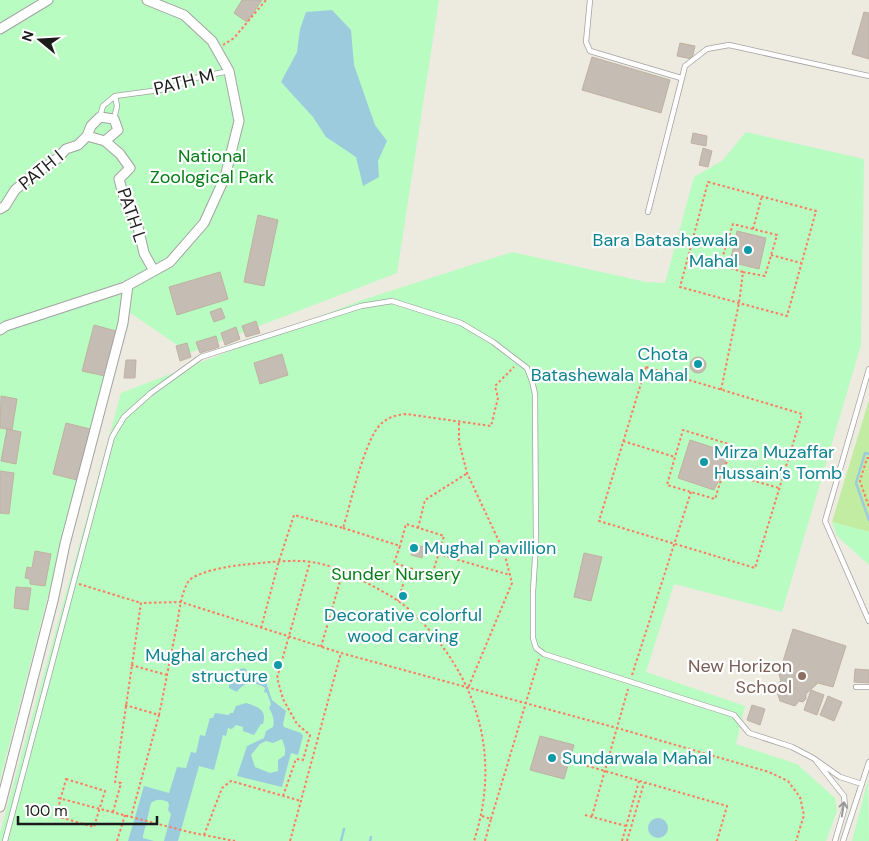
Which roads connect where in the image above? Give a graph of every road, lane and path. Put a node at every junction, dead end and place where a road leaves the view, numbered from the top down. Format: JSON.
{"nodes":[{"id":1,"x":48,"y":0,"type":"edge"},
{"id":2,"x":147,"y":0,"type":"edge"},
{"id":3,"x":266,"y":0,"type":"edge"},
{"id":4,"x":590,"y":0,"type":"edge"},
{"id":5,"x":0,"y":29,"type":"edge"},
{"id":6,"x":217,"y":49,"type":"junction"},
{"id":7,"x":229,"y":71,"type":"junction"},
{"id":8,"x":869,"y":76,"type":"edge"},
{"id":9,"x":681,"y":78,"type":"junction"},
{"id":10,"x":115,"y":96,"type":"junction"},
{"id":11,"x":100,"y":117,"type":"junction"},
{"id":12,"x":114,"y":119,"type":"junction"},
{"id":13,"x":87,"y":136,"type":"junction"},
{"id":14,"x":105,"y":141,"type":"junction"},
{"id":15,"x":762,"y":196,"type":"junction"},
{"id":16,"x":0,"y":209,"type":"edge"},
{"id":17,"x":648,"y":212,"type":"dead end"},
{"id":18,"x":753,"y":229,"type":"junction"},
{"id":19,"x":771,"y":255,"type":"junction"},
{"id":20,"x":801,"y":263,"type":"junction"},
{"id":21,"x":154,"y":271,"type":"junction"},
{"id":22,"x":743,"y":272,"type":"junction"},
{"id":23,"x":128,"y":285,"type":"junction"},
{"id":24,"x":739,"y":303,"type":"junction"},
{"id":25,"x":2,"y":325,"type":"edge"},
{"id":26,"x":519,"y":362,"type":"junction"},
{"id":27,"x":869,"y":369,"type":"edge"},
{"id":28,"x":722,"y":390,"type":"junction"},
{"id":29,"x":460,"y":423,"type":"junction"},
{"id":30,"x":623,"y":441,"type":"junction"},
{"id":31,"x":675,"y":457,"type":"junction"},
{"id":32,"x":869,"y":458,"type":"edge"},
{"id":33,"x":723,"y":472,"type":"junction"},
{"id":34,"x":467,"y":473,"type":"junction"},
{"id":35,"x":779,"y":488,"type":"junction"},
{"id":36,"x":692,"y":492,"type":"junction"},
{"id":37,"x":869,"y":507,"type":"edge"},
{"id":38,"x":343,"y":528,"type":"junction"},
{"id":39,"x":418,"y":528,"type":"junction"},
{"id":40,"x":675,"y":544,"type":"junction"},
{"id":41,"x":400,"y":546,"type":"junction"},
{"id":42,"x":438,"y":554,"type":"junction"},
{"id":43,"x":279,"y":561,"type":"junction"},
{"id":44,"x":310,"y":562,"type":"junction"},
{"id":45,"x":408,"y":567,"type":"junction"},
{"id":46,"x":343,"y":571,"type":"junction"},
{"id":47,"x":510,"y":575,"type":"junction"},
{"id":48,"x":74,"y":582,"type":"junction"},
{"id":49,"x":398,"y":601,"type":"junction"},
{"id":50,"x":182,"y":602,"type":"junction"},
{"id":51,"x":141,"y":603,"type":"junction"},
{"id":52,"x":869,"y":621,"type":"edge"},
{"id":53,"x":261,"y":628,"type":"junction"},
{"id":54,"x":289,"y":636,"type":"junction"},
{"id":55,"x":321,"y":646,"type":"junction"},
{"id":56,"x":541,"y":652,"type":"junction"},
{"id":57,"x":341,"y":653,"type":"junction"},
{"id":58,"x":131,"y":665,"type":"junction"},
{"id":59,"x":167,"y":675,"type":"junction"},
{"id":60,"x":630,"y":682,"type":"junction"},
{"id":61,"x":856,"y":687,"type":"dead end"},
{"id":62,"x":869,"y":687,"type":"edge"},
{"id":63,"x":468,"y":688,"type":"junction"},
{"id":64,"x":524,"y":703,"type":"junction"},
{"id":65,"x":125,"y":705,"type":"junction"},
{"id":66,"x":159,"y":715,"type":"junction"},
{"id":67,"x":617,"y":728,"type":"junction"},
{"id":68,"x":813,"y":758,"type":"junction"},
{"id":69,"x":869,"y":762,"type":"edge"},
{"id":70,"x":577,"y":763,"type":"dead end"},
{"id":71,"x":605,"y":771,"type":"junction"},
{"id":72,"x":639,"y":781,"type":"junction"},
{"id":73,"x":644,"y":782,"type":"junction"},
{"id":74,"x":862,"y":784,"type":"junction"},
{"id":75,"x":283,"y":796,"type":"junction"},
{"id":76,"x":59,"y":798,"type":"junction"},
{"id":77,"x":301,"y":801,"type":"junction"},
{"id":78,"x":0,"y":807,"type":"edge"},
{"id":79,"x":100,"y":809,"type":"junction"},
{"id":80,"x":113,"y":812,"type":"junction"},
{"id":81,"x":585,"y":814,"type":"dead end"},
{"id":82,"x":125,"y":815,"type":"junction"},
{"id":83,"x":482,"y":816,"type":"junction"},
{"id":84,"x":592,"y":816,"type":"junction"},
{"id":85,"x":131,"y":817,"type":"junction"},
{"id":86,"x":491,"y":819,"type":"junction"},
{"id":87,"x":626,"y":826,"type":"junction"},
{"id":88,"x":204,"y":835,"type":"junction"},
{"id":89,"x":5,"y":841,"type":"edge"},
{"id":90,"x":117,"y":841,"type":"edge"},
{"id":91,"x":235,"y":841,"type":"edge"},
{"id":92,"x":290,"y":841,"type":"edge"},
{"id":93,"x":474,"y":841,"type":"edge"},
{"id":94,"x":485,"y":841,"type":"edge"},
{"id":95,"x":622,"y":841,"type":"edge"},
{"id":96,"x":627,"y":841,"type":"edge"},
{"id":97,"x":717,"y":841,"type":"edge"},
{"id":98,"x":796,"y":841,"type":"edge"},
{"id":99,"x":835,"y":841,"type":"edge"},
{"id":100,"x":843,"y":841,"type":"edge"}],
"edges":[{"from":1,"to":5,"type":"street"},
{"from":2,"to":6,"type":"street"},
{"from":3,"to":6,"type":"path"},
{"from":4,"to":9,"type":"lane"},
{"from":6,"to":7,"type":"street"},
{"from":7,"to":10,"type":"lane","name":"PATH M"},
{"from":7,"to":21,"type":"street"},
{"from":8,"to":9,"type":"lane"},
{"from":9,"to":17,"type":"lane"},
{"from":10,"to":11,"type":"lane"},
{"from":10,"to":12,"type":"lane"},
{"from":11,"to":12,"type":"street"},
{"from":11,"to":13,"type":"street","name":"PATH I"},
{"from":12,"to":14,"type":"street"},
{"from":13,"to":14,"type":"street"},
{"from":13,"to":16,"type":"street","name":"PATH I"},
{"from":14,"to":21,"type":"street","name":"PATH L"},
{"from":15,"to":18,"type":"path"},
{"from":15,"to":20,"type":"path"},
{"from":15,"to":24,"type":"path"},
{"from":18,"to":19,"type":"path"},
{"from":18,"to":22,"type":"path"},
{"from":19,"to":20,"type":"path"},
{"from":19,"to":22,"type":"path"},
{"from":20,"to":24,"type":"path"},
{"from":21,"to":23,"type":"street"},
{"from":22,"to":24,"type":"path"},
{"from":23,"to":25,"type":"street"},
{"from":23,"to":78,"type":"street"},
{"from":24,"to":28,"type":"path"},
{"from":26,"to":29,"type":"path"},
{"from":26,"to":48,"type":"lane"},
{"from":26,"to":56,"type":"lane"},
{"from":27,"to":52,"type":"lane"},
{"from":28,"to":30,"type":"path"},
{"from":28,"to":35,"type":"path"},
{"from":29,"to":34,"type":"path"},
{"from":29,"to":38,"type":"path"},
{"from":30,"to":31,"type":"path"},
{"from":30,"to":40,"type":"path"},
{"from":31,"to":33,"type":"path"},
{"from":31,"to":36,"type":"path"},
{"from":32,"to":37,"type":"path"},
{"from":33,"to":35,"type":"path"},
{"from":33,"to":36,"type":"path"},
{"from":34,"to":39,"type":"path"},
{"from":34,"to":47,"type":"path"},
{"from":35,"to":40,"type":"path"},
{"from":36,"to":40,"type":"path"},
{"from":38,"to":41,"type":"path"},
{"from":38,"to":43,"type":"path"},
{"from":39,"to":41,"type":"path"},
{"from":39,"to":42,"type":"path"},
{"from":40,"to":60,"type":"path"},
{"from":41,"to":45,"type":"path"},
{"from":42,"to":45,"type":"path"},
{"from":42,"to":47,"type":"path"},
{"from":43,"to":44,"type":"path"},
{"from":43,"to":50,"type":"path"},
{"from":43,"to":53,"type":"path"},
{"from":44,"to":46,"type":"path"},
{"from":44,"to":54,"type":"path"},
{"from":45,"to":49,"type":"path"},
{"from":46,"to":49,"type":"path"},
{"from":46,"to":55,"type":"path"},
{"from":47,"to":63,"type":"path"},
{"from":48,"to":51,"type":"path"},
{"from":48,"to":89,"type":"lane"},
{"from":49,"to":63,"type":"path"},
{"from":50,"to":51,"type":"path"},
{"from":50,"to":53,"type":"path"},
{"from":50,"to":59,"type":"path"},
{"from":51,"to":58,"type":"path"},
{"from":53,"to":54,"type":"path"},
{"from":54,"to":55,"type":"path"},
{"from":54,"to":75,"type":"path"},
{"from":55,"to":57,"type":"path"},
{"from":56,"to":60,"type":"lane"},
{"from":56,"to":64,"type":"path"},
{"from":57,"to":63,"type":"path"},
{"from":57,"to":77,"type":"path"},
{"from":58,"to":59,"type":"path"},
{"from":58,"to":65,"type":"path"},
{"from":59,"to":66,"type":"path"},
{"from":60,"to":67,"type":"path"},
{"from":60,"to":68,"type":"lane"},
{"from":61,"to":62,"type":"lane"},
{"from":63,"to":64,"type":"path"},
{"from":63,"to":83,"type":"path"},
{"from":64,"to":67,"type":"path"},
{"from":64,"to":86,"type":"path"},
{"from":65,"to":66,"type":"path"},
{"from":65,"to":80,"type":"path"},
{"from":66,"to":85,"type":"path"},
{"from":67,"to":71,"type":"path"},
{"from":67,"to":98,"type":"path"},
{"from":68,"to":74,"type":"lane"},
{"from":99,"to":68,"type":"lane","one_way":true},
{"from":69,"to":74,"type":"lane"},
{"from":70,"to":71,"type":"path"},
{"from":71,"to":72,"type":"path"},
{"from":71,"to":84,"type":"path"},
{"from":72,"to":73,"type":"path"},
{"from":72,"to":87,"type":"path"},
{"from":73,"to":96,"type":"path"},
{"from":73,"to":97,"type":"path"},
{"from":74,"to":100,"type":"lane"},
{"from":75,"to":77,"type":"path"},
{"from":75,"to":88,"type":"path"},
{"from":76,"to":79,"type":"path"},
{"from":76,"to":79,"type":"path"},
{"from":76,"to":79,"type":"path"},
{"from":77,"to":92,"type":"path"},
{"from":79,"to":80,"type":"path"},
{"from":80,"to":82,"type":"path"},
{"from":81,"to":84,"type":"path"},
{"from":82,"to":85,"type":"path"},
{"from":82,"to":90,"type":"path"},
{"from":83,"to":86,"type":"path"},
{"from":83,"to":93,"type":"path"},
{"from":84,"to":87,"type":"path"},
{"from":85,"to":88,"type":"path"},
{"from":86,"to":94,"type":"path"},
{"from":87,"to":95,"type":"path"},
{"from":88,"to":91,"type":"path"}]}
